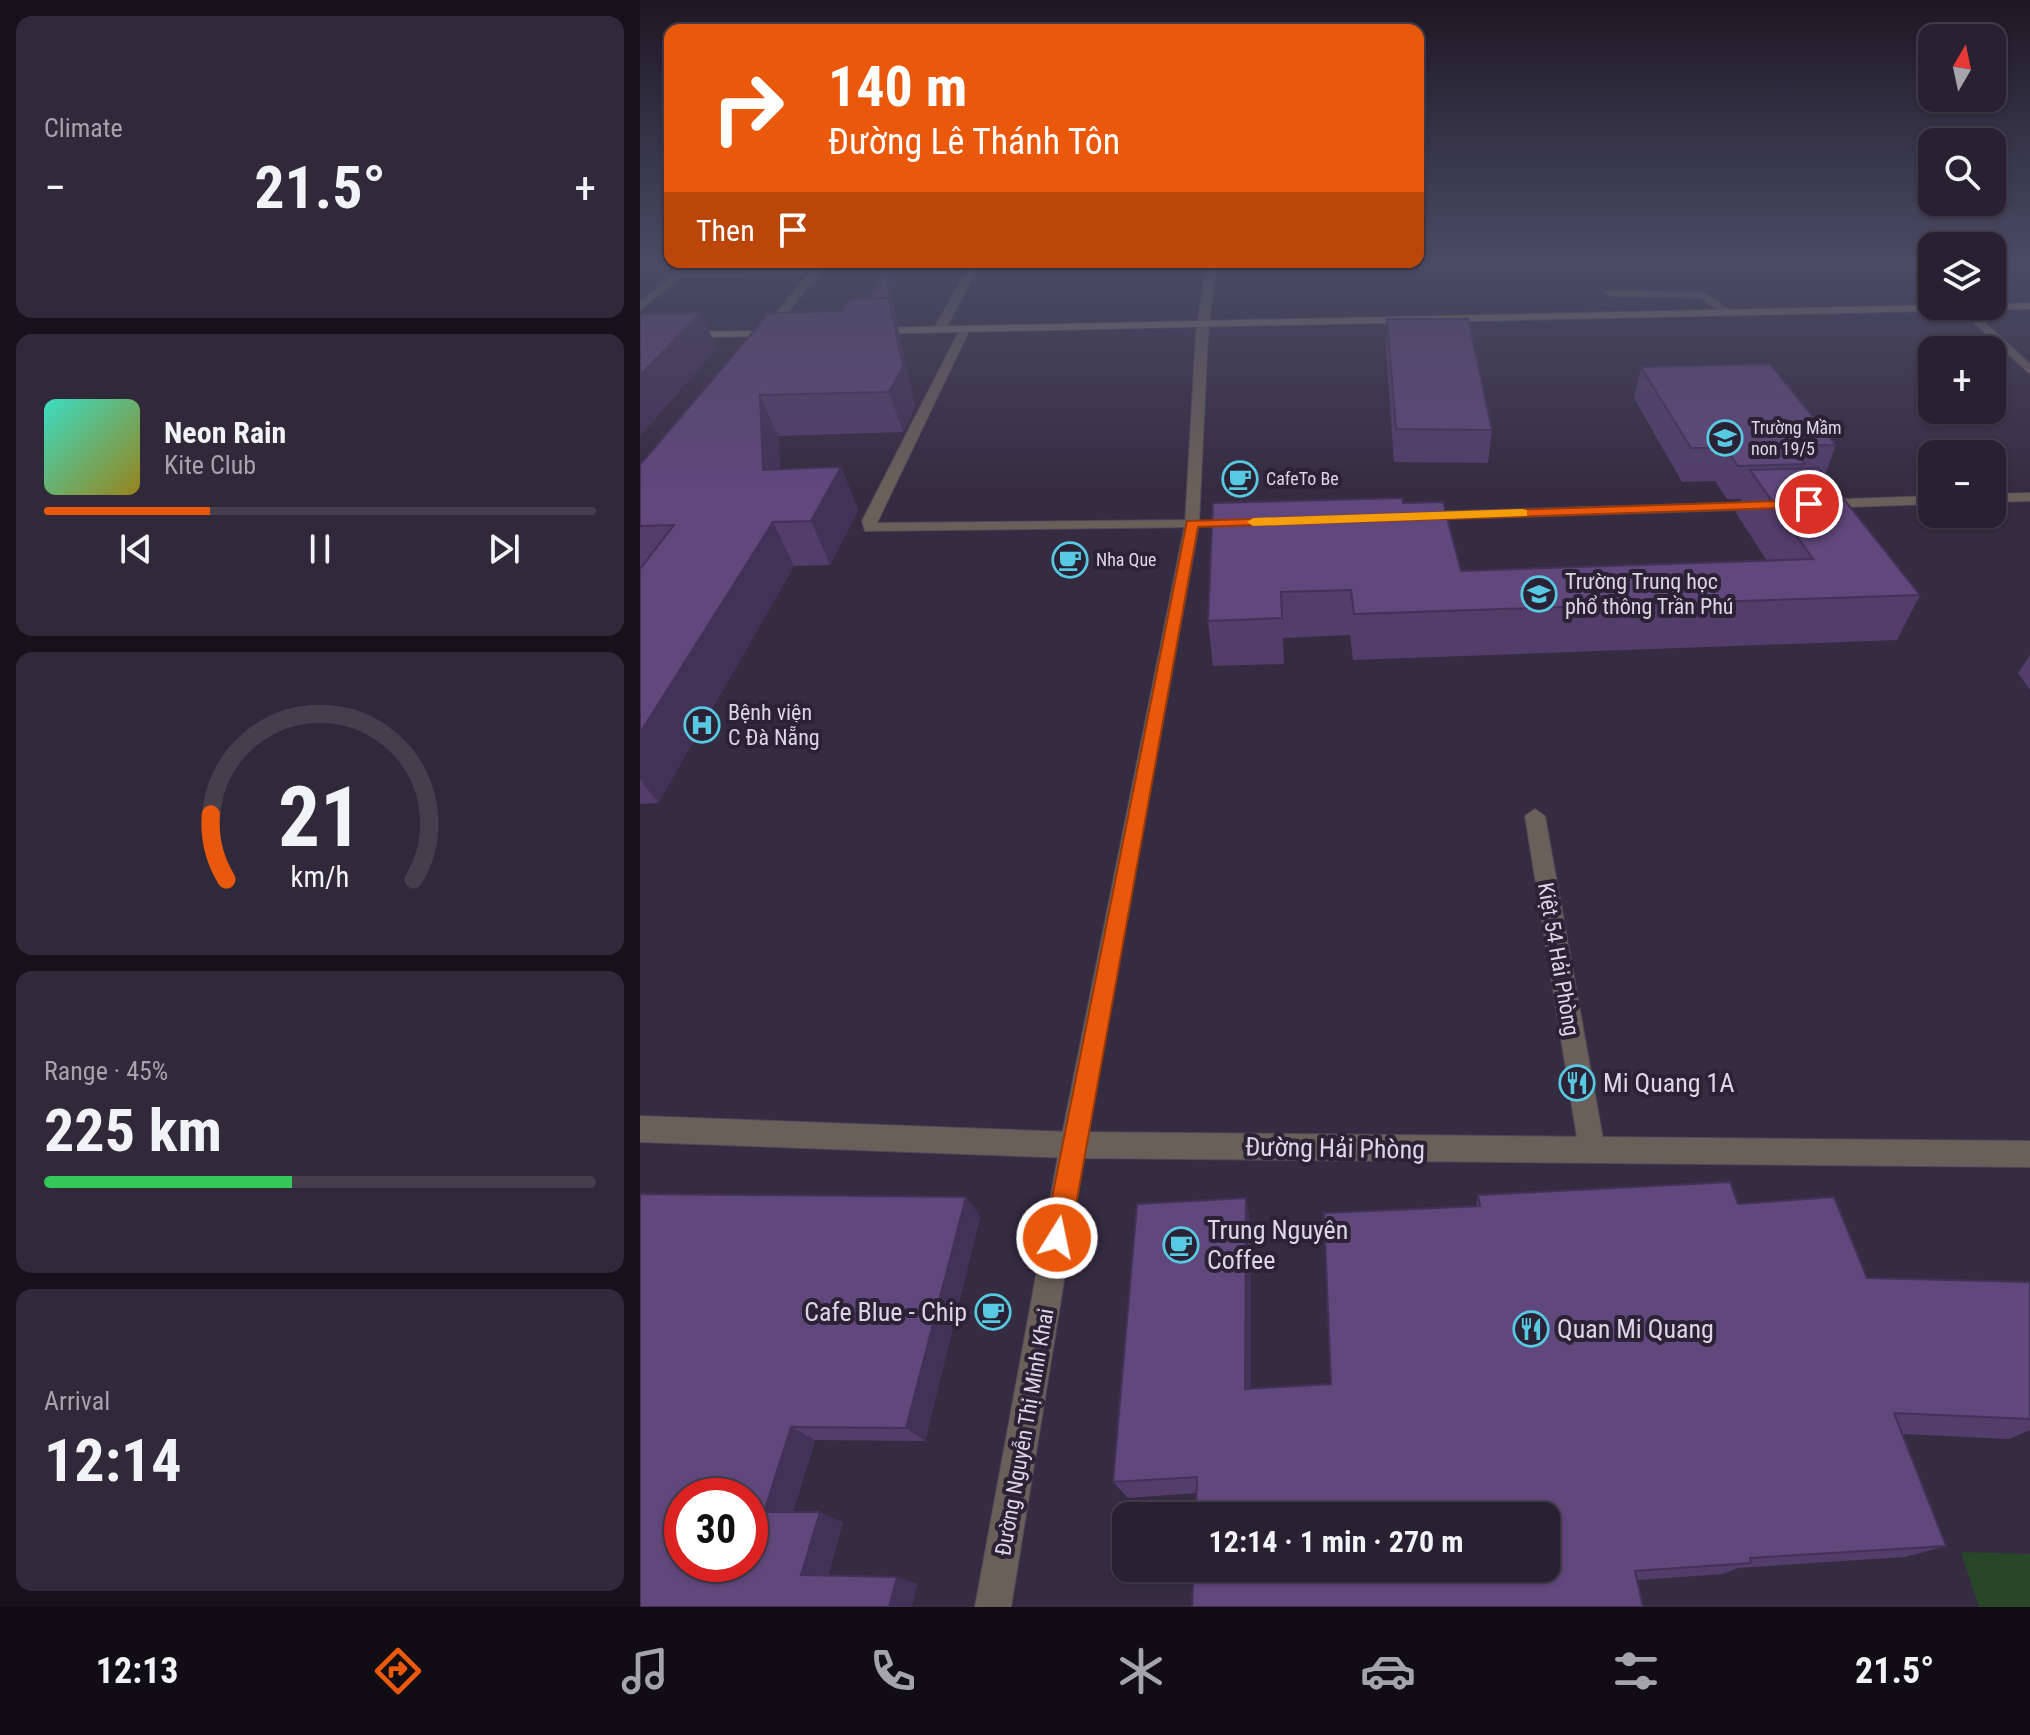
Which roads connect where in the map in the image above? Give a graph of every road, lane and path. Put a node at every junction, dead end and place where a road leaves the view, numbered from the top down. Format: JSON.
{"nodes":[{"id":1,"x":961,"y":337,"type":"edge"},
{"id":2,"x":1203,"y":337,"type":"edge"},
{"id":3,"x":1995,"y":337,"type":"edge"},
{"id":4,"x":2030,"y":370,"type":"edge"},
{"id":5,"x":2030,"y":497,"type":"edge"},
{"id":6,"x":2006,"y":498,"type":"edge"},
{"id":7,"x":1918,"y":500,"type":"edge"},
{"id":8,"x":1806,"y":504,"type":"edge"},
{"id":9,"x":1775,"y":505,"type":"edge"},
{"id":10,"x":1397,"y":517,"type":"edge"},
{"id":11,"x":1200,"y":523,"type":"junction"},
{"id":12,"x":1535,"y":816,"type":"dead end"},
{"id":13,"x":640,"y":1129,"type":"edge"},
{"id":14,"x":1073,"y":1145,"type":"junction"},
{"id":15,"x":1592,"y":1150,"type":"junction"},
{"id":16,"x":2030,"y":1154,"type":"edge"},
{"id":17,"x":993,"y":1607,"type":"edge"}],
"edges":[{"from":1,"to":11,"type":"street"},
{"from":2,"to":11,"type":"street","name":"Đường Nguyễn Thị Minh Khai"},
{"from":3,"to":4,"type":"street"},
{"from":5,"to":6,"type":"street"},
{"from":7,"to":8,"type":"street"},
{"from":9,"to":10,"type":"street"},
{"from":11,"to":14,"type":"street","name":"Đường Nguyễn Thị Minh Khai"},
{"from":12,"to":15,"type":"street","name":"Kiệt 54 Hải Phòng"},
{"from":13,"to":14,"type":"street","name":"Đường Hải Phòng"},
{"from":14,"to":15,"type":"street","name":"Đường Hải Phòng"},
{"from":14,"to":17,"type":"street","name":"Đường Nguyễn Thị Minh Khai"},
{"from":15,"to":16,"type":"street","name":"Đường Hải Phòng"}]}
